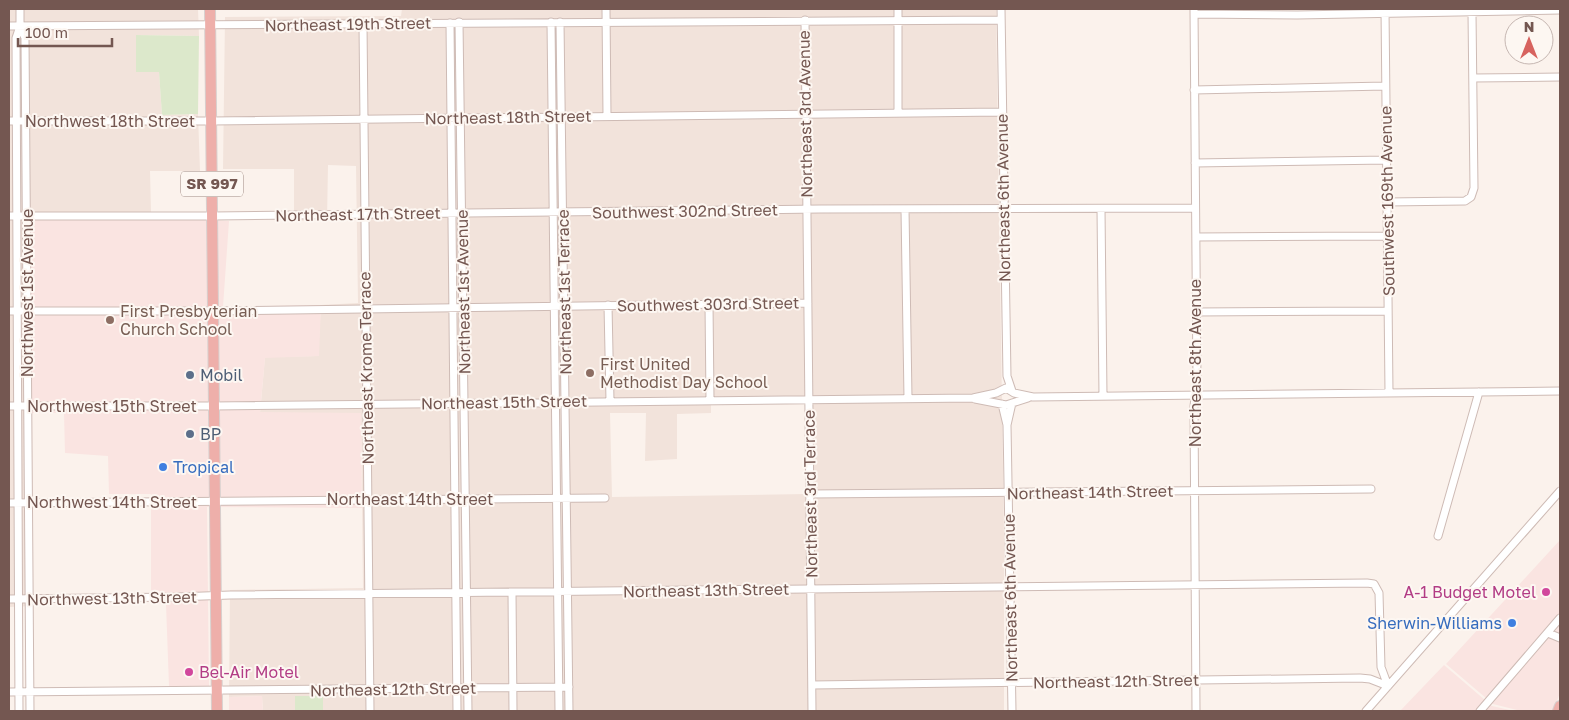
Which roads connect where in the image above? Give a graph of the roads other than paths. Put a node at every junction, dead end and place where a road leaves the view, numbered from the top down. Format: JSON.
{"nodes":[{"id":1,"x":20,"y":9,"type":"edge"},
{"id":2,"x":210,"y":9,"type":"edge"},
{"id":3,"x":606,"y":9,"type":"edge"},
{"id":4,"x":898,"y":9,"type":"edge"},
{"id":5,"x":1001,"y":9,"type":"edge"},
{"id":6,"x":1490,"y":10,"type":"edge"},
{"id":7,"x":1560,"y":10,"type":"edge"},
{"id":8,"x":1194,"y":11,"type":"edge"},
{"id":9,"x":1385,"y":11,"type":"edge"},
{"id":10,"x":1297,"y":12,"type":"edge"},
{"id":11,"x":1472,"y":13,"type":"junction"},
{"id":12,"x":805,"y":20,"type":"junction"},
{"id":13,"x":898,"y":20,"type":"junction"},
{"id":14,"x":1001,"y":20,"type":"junction"},
{"id":15,"x":450,"y":22,"type":"junction"},
{"id":16,"x":459,"y":22,"type":"junction"},
{"id":17,"x":551,"y":22,"type":"junction"},
{"id":18,"x":560,"y":22,"type":"junction"},
{"id":19,"x":606,"y":22,"type":"junction"},
{"id":20,"x":363,"y":24,"type":"junction"},
{"id":21,"x":9,"y":26,"type":"edge"},
{"id":22,"x":20,"y":26,"type":"junction"},
{"id":23,"x":210,"y":26,"type":"junction"},
{"id":24,"x":1560,"y":77,"type":"edge"},
{"id":25,"x":1473,"y":78,"type":"junction"},
{"id":26,"x":1385,"y":86,"type":"junction"},
{"id":27,"x":1194,"y":90,"type":"junction"},
{"id":28,"x":1002,"y":112,"type":"junction"},
{"id":29,"x":898,"y":113,"type":"junction"},
{"id":30,"x":805,"y":114,"type":"junction"},
{"id":31,"x":552,"y":116,"type":"junction"},
{"id":32,"x":561,"y":116,"type":"junction"},
{"id":33,"x":607,"y":116,"type":"junction"},
{"id":34,"x":364,"y":118,"type":"junction"},
{"id":35,"x":451,"y":118,"type":"junction"},
{"id":36,"x":460,"y":118,"type":"junction"},
{"id":37,"x":13,"y":121,"type":"edge"},
{"id":38,"x":26,"y":121,"type":"junction"},
{"id":39,"x":212,"y":121,"type":"junction"},
{"id":40,"x":1386,"y":160,"type":"junction"},
{"id":41,"x":1195,"y":163,"type":"junction"},
{"id":42,"x":1387,"y":202,"type":"junction"},
{"id":43,"x":1196,"y":208,"type":"junction"},
{"id":44,"x":806,"y":209,"type":"junction"},
{"id":45,"x":905,"y":209,"type":"junction"},
{"id":46,"x":1003,"y":209,"type":"junction"},
{"id":47,"x":1101,"y":209,"type":"junction"},
{"id":48,"x":553,"y":212,"type":"junction"},
{"id":49,"x":563,"y":212,"type":"junction"},
{"id":50,"x":452,"y":213,"type":"junction"},
{"id":51,"x":462,"y":213,"type":"junction"},
{"id":52,"x":365,"y":214,"type":"junction"},
{"id":53,"x":13,"y":216,"type":"edge"},
{"id":54,"x":26,"y":216,"type":"junction"},
{"id":55,"x":213,"y":216,"type":"junction"},
{"id":56,"x":1388,"y":236,"type":"junction"},
{"id":57,"x":1196,"y":237,"type":"junction"},
{"id":58,"x":808,"y":303,"type":"junction"},
{"id":59,"x":709,"y":304,"type":"junction"},
{"id":60,"x":555,"y":306,"type":"junction"},
{"id":61,"x":565,"y":306,"type":"junction"},
{"id":62,"x":608,"y":306,"type":"junction"},
{"id":63,"x":453,"y":307,"type":"junction"},
{"id":64,"x":463,"y":307,"type":"junction"},
{"id":65,"x":366,"y":308,"type":"junction"},
{"id":66,"x":9,"y":311,"type":"edge"},
{"id":67,"x":17,"y":311,"type":"junction"},
{"id":68,"x":27,"y":311,"type":"junction"},
{"id":69,"x":214,"y":311,"type":"junction"},
{"id":70,"x":1388,"y":311,"type":"junction"},
{"id":71,"x":1196,"y":312,"type":"junction"},
{"id":72,"x":1007,"y":376,"type":"junction"},
{"id":73,"x":1001,"y":391,"type":"junction"},
{"id":74,"x":1560,"y":391,"type":"edge"},
{"id":75,"x":1013,"y":392,"type":"junction"},
{"id":76,"x":1389,"y":392,"type":"junction"},
{"id":77,"x":1479,"y":392,"type":"junction"},
{"id":78,"x":1196,"y":395,"type":"junction"},
{"id":79,"x":1103,"y":396,"type":"junction"},
{"id":80,"x":1033,"y":397,"type":"junction"},
{"id":81,"x":908,"y":398,"type":"junction"},
{"id":82,"x":973,"y":398,"type":"junction"},
{"id":83,"x":809,"y":399,"type":"junction"},
{"id":84,"x":710,"y":400,"type":"junction"},
{"id":85,"x":610,"y":401,"type":"junction"},
{"id":86,"x":464,"y":402,"type":"junction"},
{"id":87,"x":556,"y":402,"type":"junction"},
{"id":88,"x":566,"y":402,"type":"junction"},
{"id":89,"x":367,"y":403,"type":"junction"},
{"id":90,"x":454,"y":403,"type":"junction"},
{"id":91,"x":1002,"y":403,"type":"junction"},
{"id":92,"x":1012,"y":403,"type":"junction"},
{"id":93,"x":9,"y":406,"type":"edge"},
{"id":94,"x":17,"y":406,"type":"junction"},
{"id":95,"x":28,"y":406,"type":"junction"},
{"id":96,"x":214,"y":406,"type":"junction"},
{"id":97,"x":1007,"y":426,"type":"junction"},
{"id":98,"x":1371,"y":489,"type":"dead end"},
{"id":99,"x":1195,"y":491,"type":"junction"},
{"id":100,"x":1560,"y":491,"type":"edge"},
{"id":101,"x":1008,"y":493,"type":"junction"},
{"id":102,"x":810,"y":494,"type":"junction"},
{"id":103,"x":556,"y":498,"type":"junction"},
{"id":104,"x":567,"y":498,"type":"junction"},
{"id":105,"x":605,"y":498,"type":"dead end"},
{"id":106,"x":455,"y":499,"type":"junction"},
{"id":107,"x":465,"y":499,"type":"junction"},
{"id":108,"x":368,"y":500,"type":"junction"},
{"id":109,"x":215,"y":501,"type":"junction"},
{"id":110,"x":9,"y":503,"type":"edge"},
{"id":111,"x":18,"y":503,"type":"junction"},
{"id":112,"x":28,"y":503,"type":"junction"},
{"id":113,"x":1438,"y":536,"type":"dead end"},
{"id":114,"x":1196,"y":585,"type":"junction"},
{"id":115,"x":1010,"y":588,"type":"junction"},
{"id":116,"x":812,"y":589,"type":"junction"},
{"id":117,"x":512,"y":592,"type":"junction"},
{"id":118,"x":558,"y":592,"type":"junction"},
{"id":119,"x":567,"y":592,"type":"junction"},
{"id":120,"x":456,"y":593,"type":"junction"},
{"id":121,"x":466,"y":593,"type":"junction"},
{"id":122,"x":369,"y":594,"type":"junction"},
{"id":123,"x":216,"y":596,"type":"junction"},
{"id":124,"x":9,"y":599,"type":"edge"},
{"id":125,"x":18,"y":599,"type":"junction"},
{"id":126,"x":29,"y":599,"type":"junction"},
{"id":127,"x":1560,"y":618,"type":"edge"},
{"id":128,"x":1548,"y":633,"type":"junction"},
{"id":129,"x":1560,"y":638,"type":"edge"},
{"id":130,"x":1196,"y":680,"type":"junction"},
{"id":131,"x":1012,"y":682,"type":"junction"},
{"id":132,"x":812,"y":685,"type":"junction"},
{"id":133,"x":1388,"y":686,"type":"junction"},
{"id":134,"x":512,"y":687,"type":"junction"},
{"id":135,"x":558,"y":687,"type":"junction"},
{"id":136,"x":569,"y":687,"type":"junction"},
{"id":137,"x":457,"y":688,"type":"junction"},
{"id":138,"x":468,"y":688,"type":"junction"},
{"id":139,"x":370,"y":689,"type":"junction"},
{"id":140,"x":217,"y":691,"type":"junction"},
{"id":141,"x":9,"y":692,"type":"edge"},
{"id":142,"x":18,"y":692,"type":"junction"},
{"id":143,"x":30,"y":692,"type":"junction"},
{"id":144,"x":1560,"y":706,"type":"edge"},
{"id":145,"x":18,"y":711,"type":"edge"},
{"id":146,"x":30,"y":711,"type":"edge"},
{"id":147,"x":217,"y":711,"type":"edge"},
{"id":148,"x":370,"y":711,"type":"edge"},
{"id":149,"x":457,"y":711,"type":"edge"},
{"id":150,"x":468,"y":711,"type":"edge"},
{"id":151,"x":513,"y":711,"type":"edge"},
{"id":152,"x":559,"y":711,"type":"edge"},
{"id":153,"x":569,"y":711,"type":"edge"},
{"id":154,"x":812,"y":711,"type":"edge"},
{"id":155,"x":1012,"y":711,"type":"edge"},
{"id":156,"x":1196,"y":711,"type":"edge"},
{"id":157,"x":1366,"y":711,"type":"edge"},
{"id":158,"x":1480,"y":711,"type":"edge"},
{"id":159,"x":1558,"y":711,"type":"edge"}],
"edges":[{"from":1,"to":22,"type":"street","name":"Northwest 1st Avenue"},
{"from":2,"to":23,"type":"highway","number":"SR 997"},
{"from":3,"to":19,"type":"street"},
{"from":4,"to":13,"type":"street"},
{"from":5,"to":14,"type":"street","name":"Northeast 6th Avenue"},
{"from":6,"to":7,"type":"street"},
{"from":6,"to":11,"type":"street"},
{"from":8,"to":10,"type":"street"},
{"from":8,"to":27,"type":"street","name":"Northeast 8th Avenue"},
{"from":9,"to":10,"type":"street"},
{"from":9,"to":11,"type":"street"},
{"from":9,"to":26,"type":"street","name":"Southwest 169th Avenue"},
{"from":11,"to":25,"type":"street"},
{"from":12,"to":13,"type":"street","name":"Northeast 19th Street"},
{"from":12,"to":19,"type":"street","name":"Northeast 19th Street"},
{"from":12,"to":30,"type":"street","name":"Northeast 3rd Avenue"},
{"from":13,"to":14,"type":"street","name":"Northeast 19th Street"},
{"from":13,"to":29,"type":"street"},
{"from":14,"to":28,"type":"street","name":"Northeast 6th Avenue"},
{"from":15,"to":16,"type":"street","name":"Northeast 19th Street"},
{"from":15,"to":20,"type":"street","name":"Northeast 19th Street"},
{"from":15,"to":35,"type":"street","name":"Northeast 1st Avenue"},
{"from":16,"to":17,"type":"street","name":"Northeast 19th Street"},
{"from":16,"to":36,"type":"street","name":"Northeast 1st Avenue"},
{"from":17,"to":18,"type":"street","name":"Northeast 19th Street"},
{"from":17,"to":31,"type":"street","name":"Northeast 1st Terrace"},
{"from":18,"to":19,"type":"street","name":"Northeast 19th Street"},
{"from":18,"to":32,"type":"street","name":"Northeast 1st Terrace"},
{"from":19,"to":33,"type":"street"},
{"from":20,"to":23,"type":"street","name":"Northeast 19th Street"},
{"from":20,"to":34,"type":"street","name":"Northeast Krome Terrace"},
{"from":21,"to":22,"type":"street","name":"Northeast 19th Street"},
{"from":22,"to":23,"type":"street","name":"Northeast 19th Street"},
{"from":22,"to":37,"type":"street","name":"Northwest 1st Avenue"},
{"from":22,"to":38,"type":"street","name":"Northwest 1st Avenue"},
{"from":23,"to":39,"type":"highway","number":"SR 997"},
{"from":24,"to":25,"type":"street"},
{"from":25,"to":42,"type":"street"},
{"from":26,"to":27,"type":"street"},
{"from":26,"to":40,"type":"street","name":"Southwest 169th Avenue"},
{"from":27,"to":41,"type":"street","name":"Northeast 8th Avenue"},
{"from":28,"to":29,"type":"street","name":"Northeast 18th Street"},
{"from":28,"to":46,"type":"street","name":"Northeast 6th Avenue"},
{"from":29,"to":30,"type":"street","name":"Northeast 18th Street"},
{"from":30,"to":33,"type":"street","name":"Northeast 18th Street"},
{"from":30,"to":44,"type":"street","name":"Northeast 3rd Avenue"},
{"from":31,"to":32,"type":"street","name":"Northeast 18th Street"},
{"from":31,"to":36,"type":"street","name":"Northeast 18th Street"},
{"from":31,"to":48,"type":"street","name":"Northeast 1st Terrace"},
{"from":32,"to":33,"type":"street","name":"Northeast 18th Street"},
{"from":32,"to":49,"type":"street","name":"Northeast 1st Terrace"},
{"from":34,"to":35,"type":"street","name":"Northeast 18th Street"},
{"from":34,"to":39,"type":"street","name":"Northeast 18th Street"},
{"from":34,"to":52,"type":"street","name":"Northeast Krome Terrace"},
{"from":35,"to":36,"type":"street","name":"Northeast 18th Street"},
{"from":35,"to":50,"type":"street","name":"Northeast 1st Avenue"},
{"from":36,"to":51,"type":"street","name":"Northeast 1st Avenue"},
{"from":37,"to":38,"type":"street","name":"Northwest 18th Street"},
{"from":37,"to":53,"type":"street","name":"Northwest 1st Avenue"},
{"from":38,"to":39,"type":"street","name":"Northwest 18th Street"},
{"from":38,"to":54,"type":"street","name":"Northwest 1st Avenue"},
{"from":39,"to":55,"type":"highway","number":"SR 997"},
{"from":40,"to":41,"type":"street"},
{"from":40,"to":42,"type":"street","name":"Southwest 169th Avenue"},
{"from":41,"to":43,"type":"street","name":"Northeast 8th Avenue"},
{"from":42,"to":56,"type":"street","name":"Southwest 169th Avenue"},
{"from":43,"to":47,"type":"street"},
{"from":43,"to":57,"type":"street","name":"Northeast 8th Avenue"},
{"from":44,"to":45,"type":"street"},
{"from":44,"to":49,"type":"street","name":"Southwest 302nd Street"},
{"from":44,"to":58,"type":"street","name":"Northeast 3rd Avenue"},
{"from":45,"to":46,"type":"street"},
{"from":45,"to":81,"type":"street"},
{"from":46,"to":47,"type":"street"},
{"from":46,"to":72,"type":"street","name":"Northeast 6th Avenue"},
{"from":47,"to":79,"type":"street"},
{"from":48,"to":49,"type":"street","name":"Northeast 17th Street"},
{"from":48,"to":51,"type":"street","name":"Northeast 17th Street"},
{"from":48,"to":60,"type":"street","name":"Northeast 1st Terrace"},
{"from":49,"to":61,"type":"street","name":"Northeast 1st Terrace"},
{"from":50,"to":51,"type":"street","name":"Northeast 17th Street"},
{"from":50,"to":52,"type":"street","name":"Northeast 17th Street"},
{"from":50,"to":63,"type":"street","name":"Northeast 1st Avenue"},
{"from":51,"to":64,"type":"street","name":"Northeast 1st Avenue"},
{"from":52,"to":55,"type":"street","name":"Northeast 17th Street"},
{"from":52,"to":65,"type":"street","name":"Northeast Krome Terrace"},
{"from":53,"to":54,"type":"street","name":"Northeast 17th Street"},
{"from":53,"to":67,"type":"street","name":"Northwest 1st Avenue"},
{"from":54,"to":55,"type":"street","name":"Northeast 17th Street"},
{"from":54,"to":68,"type":"street","name":"Northwest 1st Avenue"},
{"from":55,"to":69,"type":"highway","number":"SR 997"},
{"from":56,"to":57,"type":"street"},
{"from":56,"to":70,"type":"street","name":"Southwest 169th Avenue"},
{"from":57,"to":71,"type":"street","name":"Northeast 8th Avenue"},
{"from":58,"to":59,"type":"street","name":"Southwest 303rd Street"},
{"from":58,"to":83,"type":"street","name":"Northeast 3rd Terrace"},
{"from":59,"to":62,"type":"street","name":"Southwest 303rd Street"},
{"from":59,"to":84,"type":"street"},
{"from":60,"to":61,"type":"street","name":"Southwest 303rd Street"},
{"from":60,"to":64,"type":"street","name":"Southwest 303rd Street"},
{"from":60,"to":87,"type":"street","name":"Northeast 1st Terrace"},
{"from":61,"to":62,"type":"street","name":"Southwest 303rd Street"},
{"from":61,"to":88,"type":"street","name":"Northeast 1st Terrace"},
{"from":62,"to":85,"type":"street"},
{"from":63,"to":64,"type":"street","name":"Southwest 303rd Street"},
{"from":63,"to":65,"type":"street","name":"Southwest 303rd Street"},
{"from":63,"to":90,"type":"street","name":"Northeast 1st Avenue"},
{"from":64,"to":86,"type":"street","name":"Northeast 1st Avenue"},
{"from":65,"to":69,"type":"street","name":"Southwest 303rd Street"},
{"from":65,"to":89,"type":"street","name":"Northeast Krome Terrace"},
{"from":66,"to":67,"type":"street","name":"Southwest 303rd Street"},
{"from":67,"to":68,"type":"street","name":"Southwest 303rd Street"},
{"from":67,"to":94,"type":"street","name":"Northwest 1st Avenue"},
{"from":68,"to":69,"type":"street","name":"Southwest 303rd Street"},
{"from":68,"to":95,"type":"street","name":"Northwest 1st Avenue"},
{"from":69,"to":96,"type":"highway","number":"SR 997"},
{"from":70,"to":71,"type":"street"},
{"from":70,"to":76,"type":"street","name":"Southwest 169th Avenue"},
{"from":71,"to":78,"type":"street","name":"Northeast 8th Avenue"},
{"from":72,"to":73,"type":"street","name":"Northeast 6th Avenue"},
{"from":72,"to":75,"type":"street","name":"Northeast 6th Avenue"},
{"from":73,"to":75,"type":"street"},
{"from":73,"to":82,"type":"street","name":"Northeast 15th Street"},
{"from":73,"to":91,"type":"street"},
{"from":74,"to":77,"type":"street"},
{"from":75,"to":80,"type":"street"},
{"from":75,"to":92,"type":"street"},
{"from":76,"to":77,"type":"street"},
{"from":76,"to":78,"type":"street"},
{"from":77,"to":113,"type":"street"},
{"from":78,"to":79,"type":"street"},
{"from":78,"to":99,"type":"street","name":"Northeast 8th Avenue"},
{"from":79,"to":80,"type":"street"},
{"from":80,"to":92,"type":"street"},
{"from":81,"to":82,"type":"street","name":"Northeast 15th Street"},
{"from":81,"to":83,"type":"street","name":"Northeast 15th Street"},
{"from":82,"to":91,"type":"street","name":"Northeast 15th Street"},
{"from":83,"to":84,"type":"street","name":"Northeast 15th Street"},
{"from":83,"to":102,"type":"street","name":"Northeast 3rd Terrace"},
{"from":84,"to":85,"type":"street","name":"Northeast 15th Street"},
{"from":85,"to":88,"type":"street","name":"Northeast 15th Street"},
{"from":86,"to":87,"type":"street","name":"Northeast 15th Street"},
{"from":86,"to":90,"type":"street","name":"Northeast 15th Street"},
{"from":86,"to":107,"type":"street","name":"Northeast 1st Avenue"},
{"from":87,"to":88,"type":"street","name":"Northeast 15th Street"},
{"from":87,"to":103,"type":"street","name":"Northeast 1st Terrace"},
{"from":88,"to":104,"type":"street","name":"Northeast 1st Terrace"},
{"from":89,"to":90,"type":"street","name":"Northeast 15th Street"},
{"from":89,"to":96,"type":"street","name":"Northeast 15th Street"},
{"from":89,"to":108,"type":"street","name":"Northeast Krome Terrace"},
{"from":90,"to":106,"type":"street","name":"Northeast 1st Avenue"},
{"from":91,"to":92,"type":"street"},
{"from":91,"to":97,"type":"street","name":"Northeast 6th Avenue"},
{"from":92,"to":97,"type":"street","name":"Northeast 6th Avenue"},
{"from":93,"to":94,"type":"street","name":"Northwest 15th Street"},
{"from":94,"to":95,"type":"street","name":"Northwest 15th Street"},
{"from":94,"to":111,"type":"street","name":"Northwest 1st Avenue"},
{"from":95,"to":96,"type":"street","name":"Northwest 15th Street"},
{"from":95,"to":112,"type":"street","name":"Northwest 1st Avenue"},
{"from":96,"to":109,"type":"highway","number":"SR 997"},
{"from":97,"to":101,"type":"street","name":"Northeast 6th Avenue"},
{"from":98,"to":99,"type":"street","name":"Northeast 14th Street"},
{"from":99,"to":101,"type":"street","name":"Northeast 14th Street"},
{"from":99,"to":114,"type":"street","name":"Northeast 8th Avenue"},
{"from":100,"to":133,"type":"street"},
{"from":101,"to":102,"type":"street","name":"Northeast 14th Street"},
{"from":101,"to":115,"type":"street","name":"Northeast 6th Avenue"},
{"from":102,"to":116,"type":"street","name":"Northeast 3rd Terrace"},
{"from":103,"to":104,"type":"street","name":"Northeast 14th Street"},
{"from":103,"to":107,"type":"street","name":"Northeast 14th Street"},
{"from":103,"to":118,"type":"street","name":"Northeast 1st Terrace"},
{"from":104,"to":105,"type":"street","name":"Northeast 14th Street"},
{"from":104,"to":119,"type":"street","name":"Northeast 1st Terrace"},
{"from":106,"to":107,"type":"street","name":"Northeast 14th Street"},
{"from":106,"to":108,"type":"street","name":"Northeast 14th Street"},
{"from":106,"to":120,"type":"street","name":"Northeast 1st Avenue"},
{"from":107,"to":121,"type":"street","name":"Northeast 1st Avenue"},
{"from":108,"to":109,"type":"street","name":"Northeast 14th Street"},
{"from":108,"to":122,"type":"street","name":"Northeast Krome Terrace"},
{"from":109,"to":112,"type":"street","name":"Northwest 14th Street"},
{"from":109,"to":123,"type":"highway","number":"SR 997"},
{"from":110,"to":111,"type":"street","name":"Northwest 14th Street"},
{"from":111,"to":112,"type":"street","name":"Northwest 14th Street"},
{"from":111,"to":125,"type":"street","name":"Northwest 1st Avenue"},
{"from":112,"to":126,"type":"street","name":"Northwest 1st Avenue"},
{"from":114,"to":115,"type":"street","name":"Northeast 13th Street"},
{"from":114,"to":130,"type":"street","name":"Northeast 8th Avenue"},
{"from":114,"to":133,"type":"street","name":"Northeast 13th Street"},
{"from":115,"to":116,"type":"street","name":"Northeast 13th Street"},
{"from":115,"to":131,"type":"street","name":"Northeast 6th Avenue"},
{"from":116,"to":119,"type":"street","name":"Northeast 13th Street"},
{"from":116,"to":132,"type":"street"},
{"from":117,"to":118,"type":"street","name":"Northeast 13th Street"},
{"from":117,"to":121,"type":"street","name":"Northeast 13th Street"},
{"from":117,"to":134,"type":"street"},
{"from":118,"to":119,"type":"street","name":"Northeast 13th Street"},
{"from":118,"to":135,"type":"street","name":"Northeast 1st Terrace"},
{"from":119,"to":136,"type":"street","name":"Northeast 1st Terrace"},
{"from":120,"to":121,"type":"street","name":"Northeast 13th Street"},
{"from":120,"to":122,"type":"street","name":"Northeast 13th Street"},
{"from":120,"to":137,"type":"street","name":"Northeast 1st Avenue"},
{"from":121,"to":138,"type":"street","name":"Northeast 1st Avenue"},
{"from":122,"to":123,"type":"street","name":"Northeast 13th Street"},
{"from":122,"to":139,"type":"street","name":"Northeast Krome Terrace"},
{"from":123,"to":126,"type":"street","name":"Northwest 13th Street"},
{"from":123,"to":140,"type":"highway","number":"SR 997"},
{"from":124,"to":125,"type":"street","name":"Northwest 13th Street"},
{"from":125,"to":126,"type":"street","name":"Northwest 13th Street"},
{"from":125,"to":142,"type":"street","name":"Northwest 1st Avenue"},
{"from":126,"to":143,"type":"street","name":"Northwest 1st Avenue"},
{"from":127,"to":128,"type":"street"},
{"from":128,"to":129,"type":"street"},
{"from":128,"to":158,"type":"street"},
{"from":130,"to":131,"type":"street","name":"Northeast 12th Street"},
{"from":130,"to":133,"type":"street","name":"Northeast 12th Street"},
{"from":130,"to":156,"type":"street","name":"Northeast 8th Avenue"},
{"from":131,"to":132,"type":"street","name":"Northeast 12th Street"},
{"from":131,"to":155,"type":"street","name":"Northeast 6th Avenue"},
{"from":132,"to":154,"type":"street"},
{"from":133,"to":157,"type":"street"},
{"from":134,"to":135,"type":"street","name":"Northeast 12th Street"},
{"from":134,"to":138,"type":"street","name":"Northeast 12th Street"},
{"from":134,"to":151,"type":"street"},
{"from":135,"to":136,"type":"street","name":"Northeast 12th Street"},
{"from":135,"to":152,"type":"street","name":"Northeast 1st Terrace"},
{"from":136,"to":153,"type":"street","name":"Northeast 1st Terrace"},
{"from":137,"to":138,"type":"street","name":"Northeast 12th Street"},
{"from":137,"to":139,"type":"street","name":"Northeast 12th Street"},
{"from":137,"to":149,"type":"street","name":"Northeast 1st Avenue"},
{"from":138,"to":150,"type":"street","name":"Northeast 1st Avenue"},
{"from":139,"to":140,"type":"street","name":"Northeast 12th Street"},
{"from":139,"to":148,"type":"street","name":"Northeast Krome Terrace"},
{"from":140,"to":143,"type":"street","name":"Northeast 12th Street"},
{"from":140,"to":147,"type":"highway","number":"SR 997"},
{"from":141,"to":142,"type":"street","name":"Northeast 12th Street"},
{"from":142,"to":143,"type":"street","name":"Northeast 12th Street"},
{"from":142,"to":145,"type":"street","name":"Northwest 1st Avenue"},
{"from":143,"to":146,"type":"street","name":"Northwest 1st Avenue"},
{"from":144,"to":159,"type":"highway"}]}
